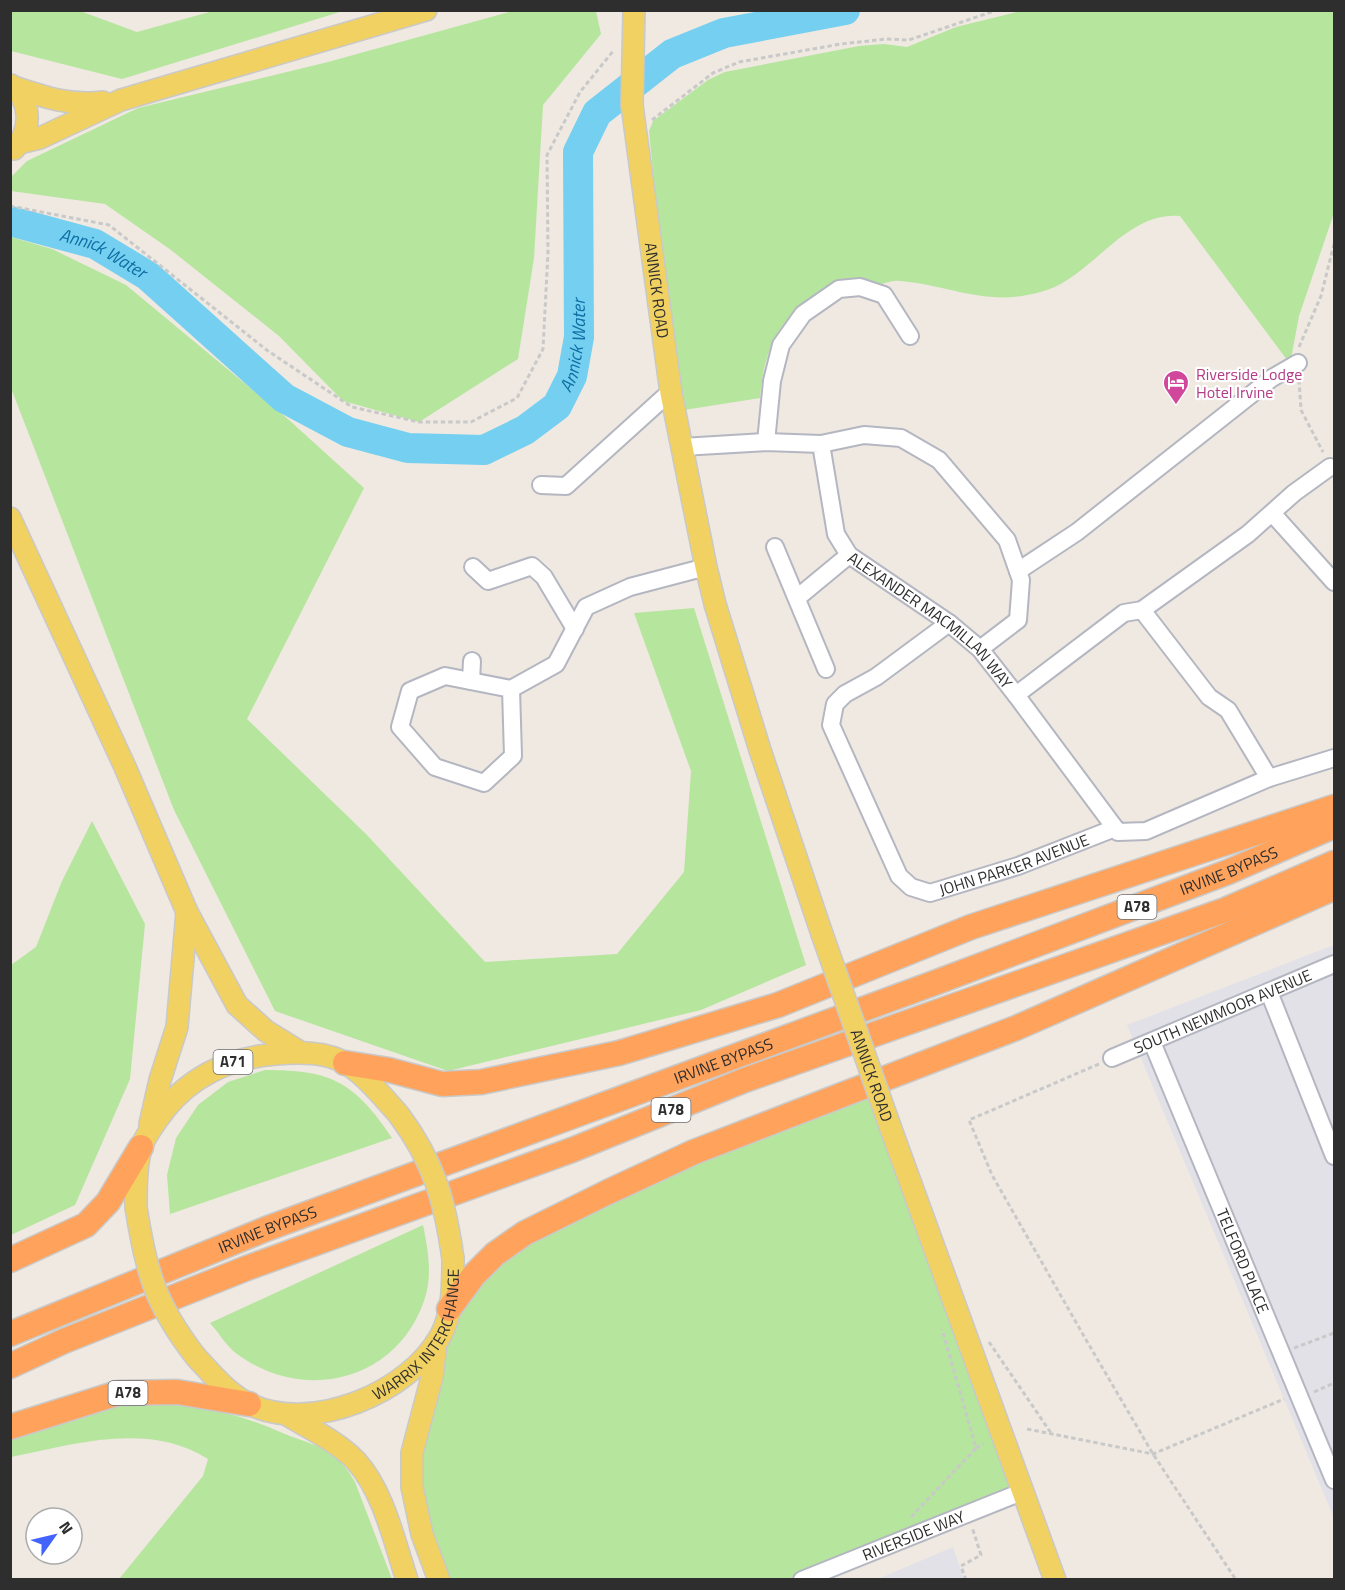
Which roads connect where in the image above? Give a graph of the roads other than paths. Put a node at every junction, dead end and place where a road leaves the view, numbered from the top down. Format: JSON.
{"nodes":[{"id":1,"x":426,"y":10,"type":"edge"},
{"id":2,"x":634,"y":24,"type":"edge"},
{"id":3,"x":12,"y":85,"type":"edge"},
{"id":4,"x":121,"y":100,"type":"junction"},
{"id":5,"x":15,"y":148,"type":"edge"},
{"id":6,"x":910,"y":336,"type":"dead end"},
{"id":7,"x":1298,"y":363,"type":"dead end"},
{"id":8,"x":671,"y":391,"type":"junction"},
{"id":9,"x":766,"y":442,"type":"junction"},
{"id":10,"x":821,"y":444,"type":"junction"},
{"id":11,"x":682,"y":447,"type":"junction"},
{"id":12,"x":1330,"y":467,"type":"dead end"},
{"id":13,"x":541,"y":484,"type":"dead end"},
{"id":14,"x":1273,"y":514,"type":"junction"},
{"id":15,"x":13,"y":529,"type":"edge"},
{"id":16,"x":776,"y":547,"type":"dead end"},
{"id":17,"x":849,"y":555,"type":"junction"},
{"id":18,"x":473,"y":567,"type":"dead end"},
{"id":19,"x":706,"y":567,"type":"junction"},
{"id":20,"x":1018,"y":571,"type":"junction"},
{"id":21,"x":1335,"y":582,"type":"edge"},
{"id":22,"x":797,"y":598,"type":"junction"},
{"id":23,"x":1142,"y":610,"type":"junction"},
{"id":24,"x":949,"y":623,"type":"junction"},
{"id":25,"x":575,"y":629,"type":"junction"},
{"id":26,"x":980,"y":649,"type":"junction"},
{"id":27,"x":472,"y":661,"type":"dead end"},
{"id":28,"x":826,"y":669,"type":"dead end"},
{"id":29,"x":471,"y":681,"type":"junction"},
{"id":30,"x":511,"y":689,"type":"junction"},
{"id":31,"x":1016,"y":695,"type":"junction"},
{"id":32,"x":1335,"y":758,"type":"edge"},
{"id":33,"x":1269,"y":778,"type":"junction"},
{"id":34,"x":1335,"y":807,"type":"edge"},
{"id":35,"x":1335,"y":826,"type":"edge"},
{"id":36,"x":1115,"y":828,"type":"junction"},
{"id":37,"x":1335,"y":863,"type":"edge"},
{"id":38,"x":1335,"y":888,"type":"edge"},
{"id":39,"x":188,"y":912,"type":"junction"},
{"id":40,"x":1335,"y":964,"type":"edge"},
{"id":41,"x":1269,"y":992,"type":"junction"},
{"id":42,"x":1152,"y":1042,"type":"junction"},
{"id":43,"x":300,"y":1052,"type":"junction"},
{"id":44,"x":1112,"y":1058,"type":"road end"},
{"id":45,"x":345,"y":1063,"type":"junction"},
{"id":46,"x":145,"y":1140,"type":"junction"},
{"id":47,"x":1335,"y":1156,"type":"edge"},
{"id":48,"x":10,"y":1260,"type":"edge"},
{"id":49,"x":449,"y":1309,"type":"junction"},
{"id":50,"x":10,"y":1334,"type":"edge"},
{"id":51,"x":436,"y":1342,"type":"junction"},
{"id":52,"x":10,"y":1366,"type":"edge"},
{"id":53,"x":249,"y":1404,"type":"junction"},
{"id":54,"x":287,"y":1415,"type":"junction"},
{"id":55,"x":10,"y":1427,"type":"edge"},
{"id":56,"x":1335,"y":1480,"type":"edge"},
{"id":57,"x":1024,"y":1491,"type":"junction"},
{"id":58,"x":408,"y":1580,"type":"edge"},
{"id":59,"x":439,"y":1580,"type":"edge"},
{"id":60,"x":802,"y":1580,"type":"edge"},
{"id":61,"x":1055,"y":1580,"type":"edge"}],
"edges":[{"from":1,"to":4,"type":"main road"},
{"from":2,"to":8,"type":"main road","name":"ANNICK ROAD"},
{"from":3,"to":4,"type":"main road"},
{"from":3,"to":5,"type":"main road"},
{"from":4,"to":5,"type":"main road"},
{"from":6,"to":9,"type":"street"},
{"from":7,"to":20,"type":"street"},
{"from":8,"to":11,"type":"main road","name":"ANNICK ROAD"},
{"from":8,"to":13,"type":"street"},
{"from":9,"to":10,"type":"street"},
{"from":9,"to":11,"type":"street"},
{"from":10,"to":17,"type":"street","name":"ALEXANDER MACMILLAN WAY"},
{"from":10,"to":20,"type":"street"},
{"from":11,"to":19,"type":"main road","name":"ANNICK ROAD"},
{"from":12,"to":14,"type":"street","name":"ALEXANDER MACMILLAN WAY"},
{"from":14,"to":21,"type":"street"},
{"from":14,"to":23,"type":"street","name":"ALEXANDER MACMILLAN WAY"},
{"from":15,"to":39,"type":"main road","number":"A71"},
{"from":16,"to":22,"type":"street"},
{"from":17,"to":22,"type":"street"},
{"from":17,"to":24,"type":"street","name":"ALEXANDER MACMILLAN WAY"},
{"from":18,"to":25,"type":"street"},
{"from":19,"to":25,"type":"street"},
{"from":19,"to":57,"type":"main road","name":"ANNICK ROAD","bridge":true},
{"from":20,"to":26,"type":"street"},
{"from":22,"to":28,"type":"street"},
{"from":23,"to":31,"type":"street","name":"ALEXANDER MACMILLAN WAY"},
{"from":23,"to":33,"type":"street"},
{"from":24,"to":26,"type":"street","name":"ALEXANDER MACMILLAN WAY"},
{"from":24,"to":36,"type":"street","name":"JOHN PARKER AVENUE"},
{"from":25,"to":30,"type":"street"},
{"from":26,"to":31,"type":"street","name":"ALEXANDER MACMILLAN WAY"},
{"from":27,"to":29,"type":"street"},
{"from":29,"to":30,"type":"street"},
{"from":29,"to":30,"type":"street"},
{"from":31,"to":36,"type":"street"},
{"from":32,"to":33,"type":"street","name":"JOHN PARKER AVENUE"},
{"from":33,"to":36,"type":"street","name":"JOHN PARKER AVENUE"},
{"from":34,"to":45,"type":"highway","number":"A78"},
{"from":35,"to":50,"type":"highway","name":"IRVINE BYPASS","number":"A78"},
{"from":37,"to":52,"type":"highway","name":"IRVINE BYPASS","number":"A78"},
{"from":38,"to":49,"type":"highway"},
{"from":39,"to":43,"type":"main road","number":"A71"},
{"from":39,"to":46,"type":"main road","number":"A71"},
{"from":40,"to":41,"type":"street","name":"SOUTH NEWMOOR AVENUE"},
{"from":41,"to":42,"type":"street","name":"SOUTH NEWMOOR AVENUE"},
{"from":41,"to":47,"type":"street"},
{"from":42,"to":44,"type":"street","name":"SOUTH NEWMOOR AVENUE"},
{"from":42,"to":56,"type":"street","name":"TELFORD PLACE"},
{"from":43,"to":45,"type":"main road","name":"WARRIX INTERCHANGE","number":"A71"},
{"from":43,"to":46,"type":"main road","name":"WARRIX INTERCHANGE","number":"A71"},
{"from":45,"to":49,"type":"main road","name":"WARRIX INTERCHANGE","number":"A71","bridge":true},
{"from":46,"to":48,"type":"highway"},
{"from":46,"to":53,"type":"main road","name":"WARRIX INTERCHANGE","number":"A71","bridge":true},
{"from":49,"to":51,"type":"main road","name":"WARRIX INTERCHANGE","number":"A71"},
{"from":51,"to":54,"type":"main road","name":"WARRIX INTERCHANGE","number":"A71"},
{"from":51,"to":59,"type":"main road","number":"A71"},
{"from":53,"to":54,"type":"main road","name":"WARRIX INTERCHANGE","number":"A71"},
{"from":53,"to":55,"type":"highway","number":"A78"},
{"from":54,"to":58,"type":"main road","number":"A71"},
{"from":57,"to":60,"type":"street","name":"RIVERSIDE WAY"},
{"from":57,"to":61,"type":"main road","name":"ANNICK ROAD"}]}
